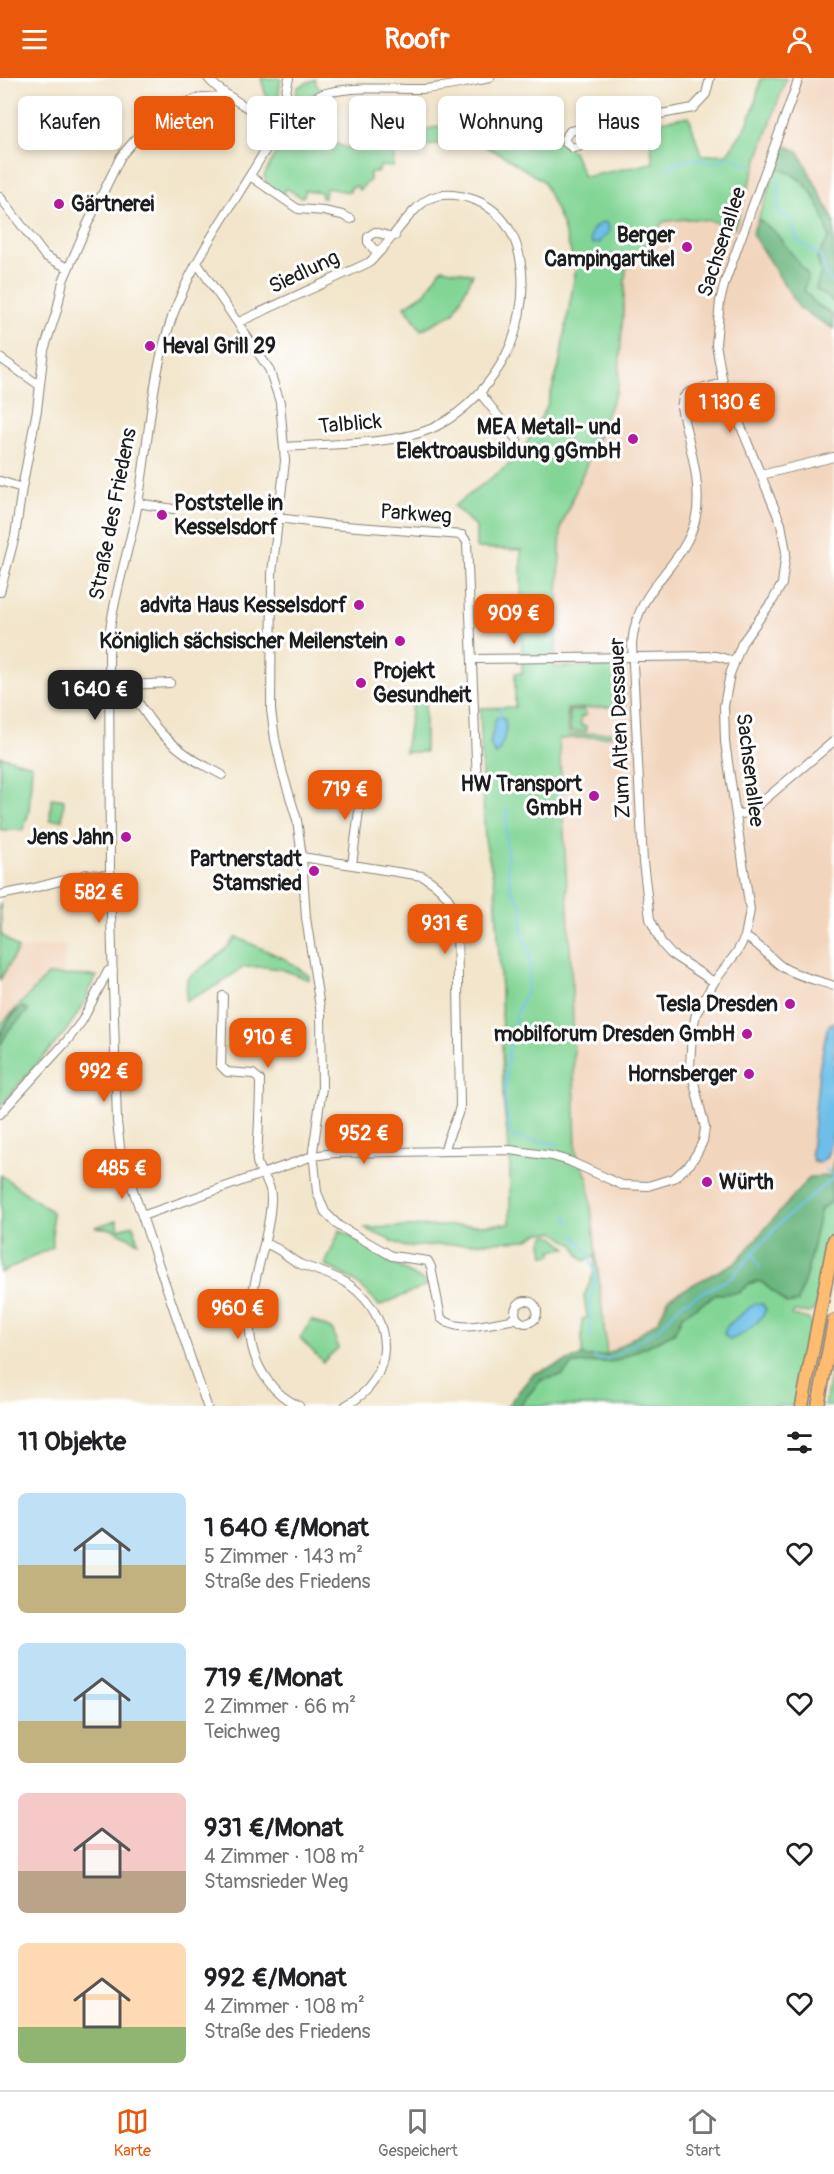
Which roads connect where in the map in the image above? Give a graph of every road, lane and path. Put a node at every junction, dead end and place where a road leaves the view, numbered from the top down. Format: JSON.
{"nodes":[{"id":1,"x":208,"y":78,"type":"edge"},
{"id":2,"x":290,"y":78,"type":"edge"},
{"id":3,"x":490,"y":78,"type":"edge"},
{"id":4,"x":710,"y":78,"type":"edge"},
{"id":5,"x":799,"y":78,"type":"edge"},
{"id":6,"x":227,"y":96,"type":"edge"},
{"id":7,"x":286,"y":96,"type":"edge"},
{"id":8,"x":318,"y":96,"type":"edge"},
{"id":9,"x":661,"y":114,"type":"edge"},
{"id":10,"x":134,"y":139,"type":"edge"},
{"id":11,"x":265,"y":150,"type":"edge"},
{"id":12,"x":250,"y":176,"type":"junction"},
{"id":13,"x":0,"y":197,"type":"edge"},
{"id":14,"x":351,"y":219,"type":"dead end"},
{"id":15,"x":395,"y":236,"type":"junction"},
{"id":16,"x":381,"y":250,"type":"junction"},
{"id":17,"x":197,"y":263,"type":"junction"},
{"id":18,"x":68,"y":268,"type":"junction"},
{"id":19,"x":238,"y":322,"type":"junction"},
{"id":20,"x":0,"y":358,"type":"edge"},
{"id":21,"x":723,"y":383,"type":"junction"},
{"id":22,"x":39,"y":385,"type":"junction"},
{"id":23,"x":480,"y":393,"type":"junction"},
{"id":24,"x":517,"y":440,"type":"dead end"},
{"id":25,"x":285,"y":447,"type":"junction"},
{"id":26,"x":834,"y":457,"type":"edge"},
{"id":27,"x":761,"y":475,"type":"junction"},
{"id":28,"x":0,"y":481,"type":"edge"},
{"id":29,"x":22,"y":488,"type":"junction"},
{"id":30,"x":138,"y":503,"type":"junction"},
{"id":31,"x":173,"y":509,"type":"dead end"},
{"id":32,"x":278,"y":518,"type":"junction"},
{"id":33,"x":1,"y":580,"type":"edge"},
{"id":34,"x":0,"y":591,"type":"edge"},
{"id":35,"x":632,"y":658,"type":"junction"},
{"id":36,"x":473,"y":659,"type":"junction"},
{"id":37,"x":734,"y":661,"type":"junction"},
{"id":38,"x":108,"y":681,"type":"junction"},
{"id":39,"x":170,"y":683,"type":"dead end"},
{"id":40,"x":128,"y":685,"type":"junction"},
{"id":41,"x":834,"y":741,"type":"edge"},
{"id":42,"x":222,"y":775,"type":"dead end"},
{"id":43,"x":363,"y":780,"type":"dead end"},
{"id":44,"x":477,"y":783,"type":"dead end"},
{"id":45,"x":737,"y":815,"type":"junction"},
{"id":46,"x":302,"y":857,"type":"junction"},
{"id":47,"x":352,"y":866,"type":"junction"},
{"id":48,"x":110,"y":876,"type":"junction"},
{"id":49,"x":0,"y":895,"type":"edge"},
{"id":50,"x":745,"y":937,"type":"junction"},
{"id":51,"x":113,"y":971,"type":"junction"},
{"id":52,"x":714,"y":982,"type":"junction"},
{"id":53,"x":834,"y":986,"type":"edge"},
{"id":54,"x":223,"y":996,"type":"dead end"},
{"id":55,"x":0,"y":1114,"type":"edge"},
{"id":56,"x":445,"y":1151,"type":"junction"},
{"id":57,"x":313,"y":1156,"type":"junction"},
{"id":58,"x":264,"y":1174,"type":"junction"},
{"id":59,"x":142,"y":1216,"type":"junction"},
{"id":60,"x":834,"y":1240,"type":"edge"},
{"id":61,"x":265,"y":1244,"type":"junction"},
{"id":62,"x":515,"y":1317,"type":"dead end"},
{"id":63,"x":834,"y":1321,"type":"edge"},
{"id":64,"x":207,"y":1406,"type":"edge"},
{"id":65,"x":299,"y":1406,"type":"edge"},
{"id":66,"x":345,"y":1406,"type":"edge"},
{"id":67,"x":802,"y":1406,"type":"edge"},
{"id":68,"x":818,"y":1406,"type":"edge"}],
"edges":[{"from":1,"to":6,"type":"street"},
{"from":2,"to":7,"type":"street","name":"Straße des Friedens"},
{"from":3,"to":8,"type":"street"},
{"from":4,"to":9,"type":"street"},
{"from":5,"to":21,"type":"street","name":"Sachsenallee"},
{"from":10,"to":18,"type":"street"},
{"from":11,"to":12,"type":"street","name":"Straße des Friedens"},
{"from":12,"to":14,"type":"street"},
{"from":12,"to":17,"type":"street","name":"Straße des Friedens"},
{"from":13,"to":18,"type":"street"},
{"from":15,"to":16,"type":"street","name":"Talblick"},
{"from":15,"to":16,"type":"street"},
{"from":15,"to":23,"type":"street","name":"Talblick"},
{"from":16,"to":19,"type":"street","name":"Siedlung"},
{"from":17,"to":19,"type":"street"},
{"from":17,"to":30,"type":"street","name":"Straße des Friedens"},
{"from":18,"to":22,"type":"street"},
{"from":19,"to":25,"type":"street"},
{"from":20,"to":22,"type":"street"},
{"from":21,"to":27,"type":"street","name":"Sachsenallee"},
{"from":21,"to":35,"type":"street","name":"Zum Alten Dessauer"},
{"from":22,"to":29,"type":"street"},
{"from":23,"to":24,"type":"street"},
{"from":23,"to":25,"type":"street","name":"Talblick"},
{"from":25,"to":32,"type":"street"},
{"from":26,"to":27,"type":"street"},
{"from":27,"to":37,"type":"street","name":"Sachsenallee"},
{"from":28,"to":29,"type":"street"},
{"from":29,"to":33,"type":"street"},
{"from":30,"to":31,"type":"street"},
{"from":30,"to":38,"type":"street","name":"Straße des Friedens"},
{"from":32,"to":36,"type":"street","name":"Parkweg"},
{"from":32,"to":46,"type":"street"},
{"from":33,"to":34,"type":"street"},
{"from":35,"to":36,"type":"street"},
{"from":35,"to":37,"type":"street"},
{"from":35,"to":52,"type":"street","name":"Zum Alten Dessauer"},
{"from":36,"to":44,"type":"street"},
{"from":37,"to":45,"type":"street","name":"Sachsenallee"},
{"from":38,"to":40,"type":"street"},
{"from":38,"to":48,"type":"street","name":"Straße des Friedens"},
{"from":39,"to":40,"type":"street"},
{"from":40,"to":42,"type":"street"},
{"from":41,"to":45,"type":"street"},
{"from":43,"to":47,"type":"street"},
{"from":45,"to":50,"type":"street","name":"Sachsenallee"},
{"from":46,"to":47,"type":"street"},
{"from":46,"to":57,"type":"street"},
{"from":47,"to":56,"type":"street"},
{"from":48,"to":49,"type":"street"},
{"from":48,"to":51,"type":"street","name":"Straße des Friedens"},
{"from":50,"to":52,"type":"street"},
{"from":50,"to":53,"type":"street"},
{"from":51,"to":55,"type":"street"},
{"from":51,"to":59,"type":"street","name":"Straße des Friedens"},
{"from":52,"to":56,"type":"street"},
{"from":54,"to":58,"type":"street"},
{"from":56,"to":57,"type":"street"},
{"from":57,"to":58,"type":"street"},
{"from":57,"to":62,"type":"street"},
{"from":58,"to":59,"type":"street"},
{"from":58,"to":61,"type":"street"},
{"from":59,"to":64,"type":"street","name":"Straße des Friedens"},
{"from":60,"to":67,"type":"main road"},
{"from":61,"to":65,"type":"street"},
{"from":61,"to":66,"type":"street"},
{"from":63,"to":68,"type":"main road"}]}
